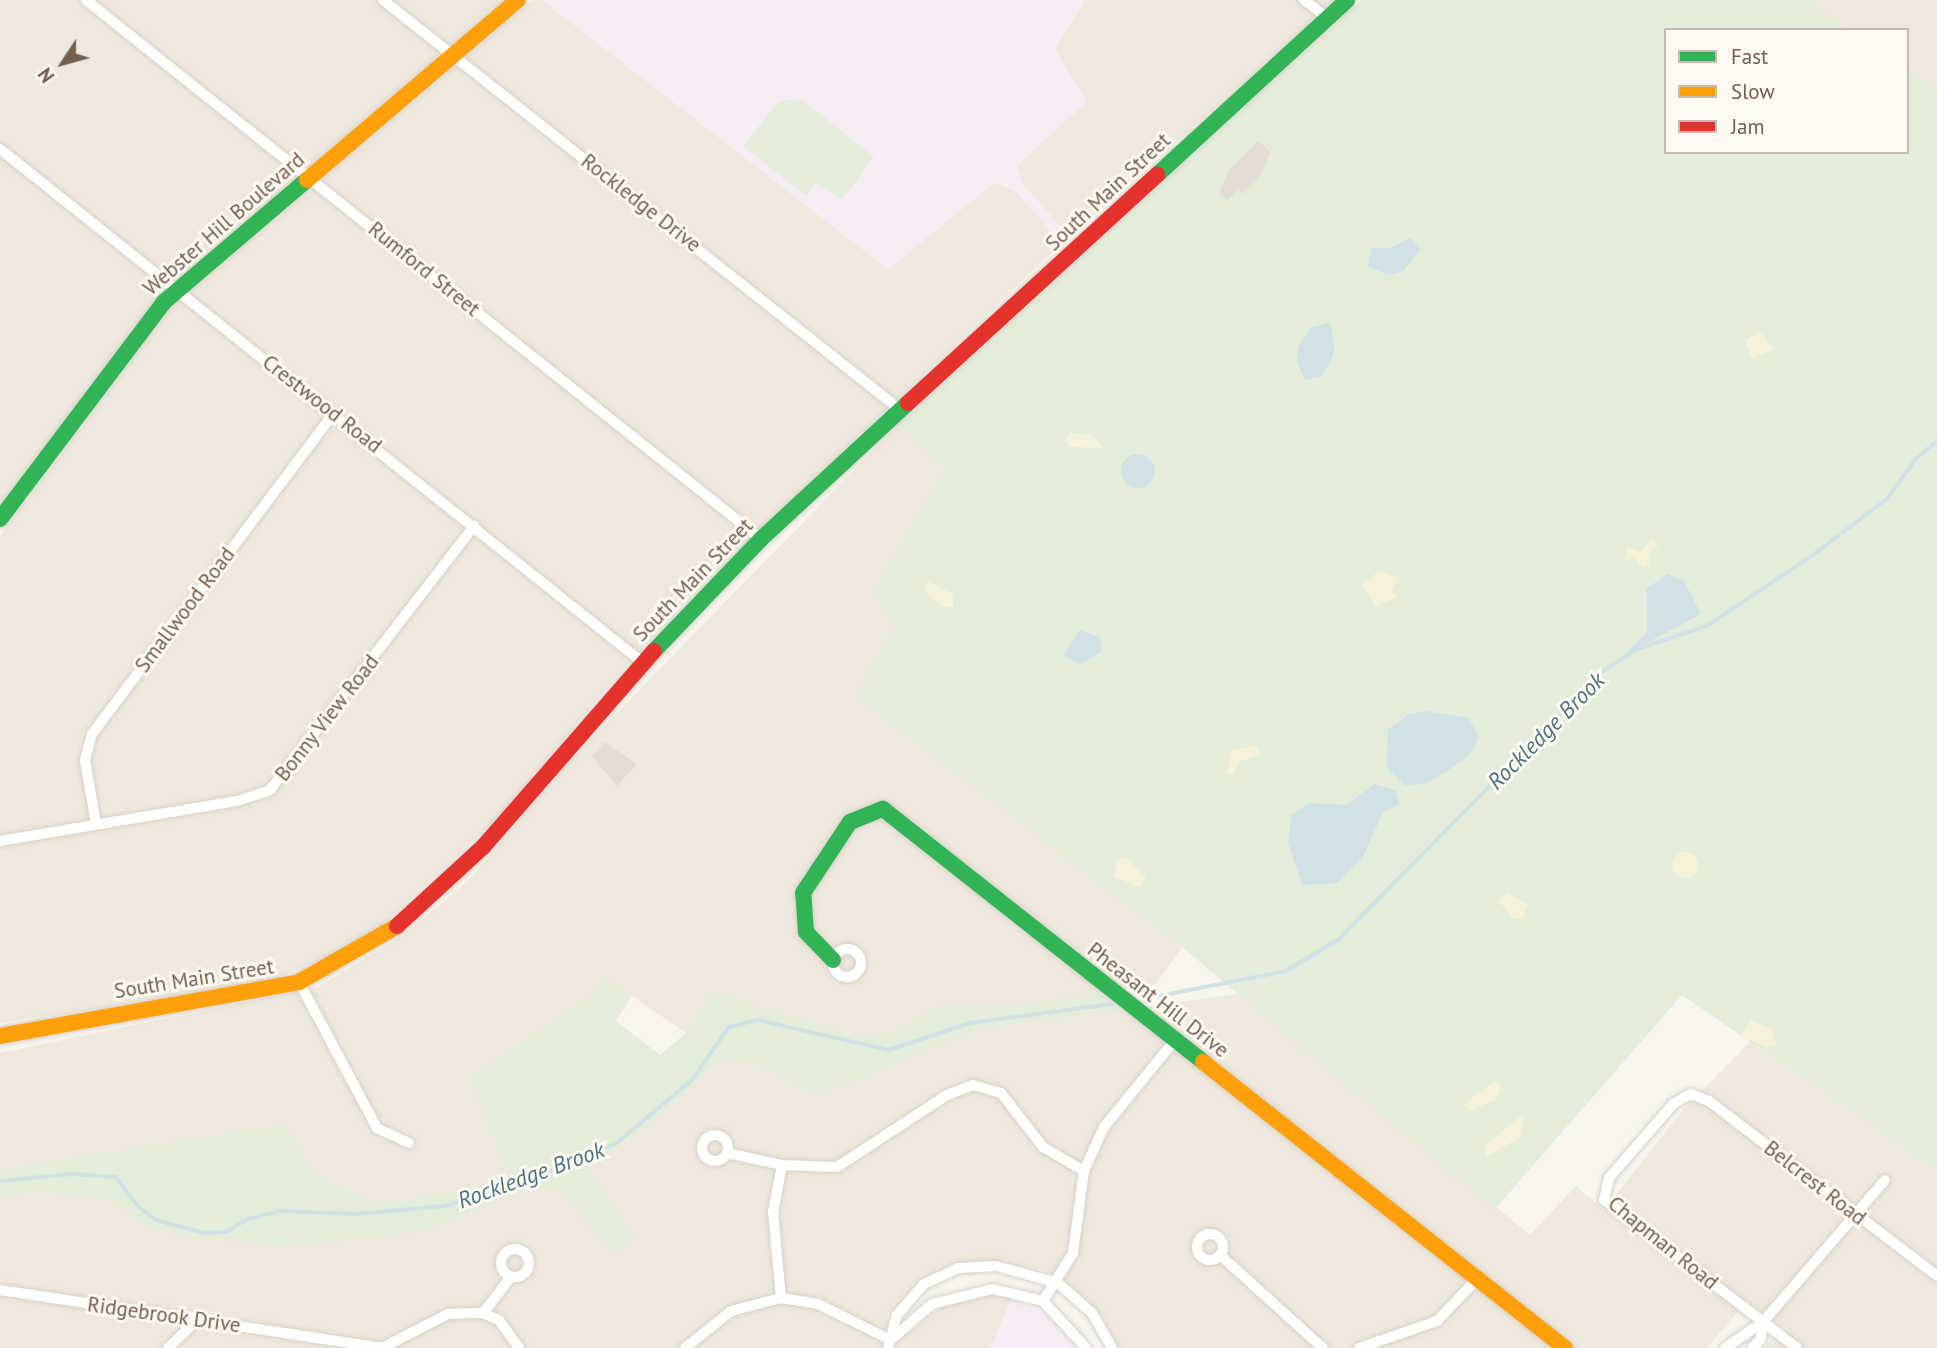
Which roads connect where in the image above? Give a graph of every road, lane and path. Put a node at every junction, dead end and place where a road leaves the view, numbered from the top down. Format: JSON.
{"nodes":[{"id":1,"x":86,"y":0,"type":"edge"},
{"id":2,"x":383,"y":0,"type":"edge"},
{"id":3,"x":518,"y":0,"type":"edge"},
{"id":4,"x":1304,"y":0,"type":"edge"},
{"id":5,"x":1347,"y":0,"type":"edge"},
{"id":6,"x":1328,"y":18,"type":"junction"},
{"id":7,"x":453,"y":55,"type":"junction"},
{"id":8,"x":2,"y":155,"type":"edge"},
{"id":9,"x":309,"y":177,"type":"junction"},
{"id":10,"x":177,"y":289,"type":"junction"},
{"id":11,"x":898,"y":408,"type":"junction"},
{"id":12,"x":334,"y":413,"type":"junction"},
{"id":13,"x":0,"y":519,"type":"edge"},
{"id":14,"x":474,"y":526,"type":"junction"},
{"id":15,"x":761,"y":539,"type":"junction"},
{"id":16,"x":642,"y":662,"type":"junction"},
{"id":17,"x":96,"y":824,"type":"junction"},
{"id":18,"x":0,"y":841,"type":"edge"},
{"id":19,"x":833,"y":960,"type":"dead end"},
{"id":20,"x":299,"y":982,"type":"junction"},
{"id":21,"x":0,"y":1036,"type":"edge"},
{"id":22,"x":1175,"y":1040,"type":"junction"},
{"id":23,"x":1690,"y":1094,"type":"joint"},
{"id":24,"x":409,"y":1143,"type":"dead end"},
{"id":25,"x":727,"y":1153,"type":"dead end"},
{"id":26,"x":782,"y":1165,"type":"junction"},
{"id":27,"x":1084,"y":1171,"type":"junction"},
{"id":28,"x":1885,"y":1180,"type":"dead end"},
{"id":29,"x":1854,"y":1213,"type":"junction"},
{"id":30,"x":1220,"y":1255,"type":"dead end"},
{"id":31,"x":1937,"y":1276,"type":"edge"},
{"id":32,"x":511,"y":1277,"type":"dead end"},
{"id":33,"x":1477,"y":1279,"type":"junction"},
{"id":34,"x":1058,"y":1283,"type":"junction"},
{"id":35,"x":0,"y":1290,"type":"edge"},
{"id":36,"x":781,"y":1298,"type":"junction"},
{"id":37,"x":1044,"y":1301,"type":"junction"},
{"id":38,"x":483,"y":1312,"type":"junction"},
{"id":39,"x":197,"y":1320,"type":"junction"},
{"id":40,"x":1763,"y":1322,"type":"junction"},
{"id":41,"x":889,"y":1344,"type":"edge"},
{"id":42,"x":169,"y":1348,"type":"edge"},
{"id":43,"x":382,"y":1348,"type":"edge"},
{"id":44,"x":519,"y":1348,"type":"edge"},
{"id":45,"x":685,"y":1348,"type":"edge"},
{"id":46,"x":1086,"y":1348,"type":"edge"},
{"id":47,"x":1112,"y":1348,"type":"edge"},
{"id":48,"x":1323,"y":1348,"type":"edge"},
{"id":49,"x":1359,"y":1348,"type":"edge"},
{"id":50,"x":1565,"y":1348,"type":"edge"},
{"id":51,"x":1725,"y":1348,"type":"edge"},
{"id":52,"x":1752,"y":1348,"type":"edge"},
{"id":53,"x":1797,"y":1348,"type":"edge"}],
"edges":[{"from":1,"to":9,"type":"street","name":"Rumford Street"},
{"from":2,"to":7,"type":"street","name":"Rockledge Drive"},
{"from":3,"to":7,"type":"street","name":"Webster Hill Boulevard"},
{"from":4,"to":6,"type":"street"},
{"from":5,"to":6,"type":"street","name":"South Main Street"},
{"from":6,"to":11,"type":"street","name":"South Main Street"},
{"from":7,"to":9,"type":"street","name":"Webster Hill Boulevard"},
{"from":7,"to":11,"type":"street","name":"Rockledge Drive"},
{"from":8,"to":10,"type":"street","name":"Crestwood Road"},
{"from":9,"to":10,"type":"street","name":"Webster Hill Boulevard"},
{"from":9,"to":15,"type":"street","name":"Rumford Street"},
{"from":10,"to":12,"type":"street","name":"Crestwood Road"},
{"from":10,"to":13,"type":"street","name":"Webster Hill Boulevard"},
{"from":11,"to":15,"type":"street","name":"South Main Street"},
{"from":12,"to":14,"type":"street","name":"Crestwood Road"},
{"from":12,"to":17,"type":"street","name":"Smallwood Road"},
{"from":14,"to":16,"type":"street","name":"Crestwood Road"},
{"from":14,"to":17,"type":"street","name":"Bonny View Road"},
{"from":15,"to":16,"type":"street","name":"South Main Street"},
{"from":16,"to":20,"type":"street","name":"South Main Street"},
{"from":17,"to":18,"type":"street","name":"Bonny View Road"},
{"from":19,"to":22,"type":"street","name":"Pheasant Hill Drive"},
{"from":20,"to":21,"type":"street","name":"South Main Street"},
{"from":20,"to":24,"type":"street"},
{"from":22,"to":27,"type":"street"},
{"from":22,"to":33,"type":"street","name":"Pheasant Hill Drive"},
{"from":23,"to":29,"type":"street","name":"Belcrest Road"},
{"from":23,"to":40,"type":"street","name":"Chapman Road"},
{"from":25,"to":26,"type":"street"},
{"from":26,"to":27,"type":"street"},
{"from":26,"to":36,"type":"street"},
{"from":27,"to":34,"type":"street"},
{"from":28,"to":29,"type":"street"},
{"from":29,"to":31,"type":"street","name":"Belcrest Road"},
{"from":29,"to":40,"type":"street"},
{"from":30,"to":48,"type":"street"},
{"from":32,"to":38,"type":"street"},
{"from":33,"to":49,"type":"street"},
{"from":33,"to":50,"type":"street","name":"Pheasant Hill Drive"},
{"from":34,"to":37,"type":"street"},
{"from":34,"to":41,"type":"street"},
{"from":34,"to":47,"type":"street"},
{"from":35,"to":39,"type":"street","name":"Ridgebrook Drive"},
{"from":36,"to":41,"type":"street"},
{"from":36,"to":45,"type":"street"},
{"from":37,"to":41,"type":"street"},
{"from":37,"to":46,"type":"street"},
{"from":38,"to":43,"type":"street","name":"Ridgebrook Drive"},
{"from":38,"to":44,"type":"street"},
{"from":39,"to":42,"type":"street"},
{"from":39,"to":43,"type":"street","name":"Ridgebrook Drive"},
{"from":40,"to":51,"type":"street"},
{"from":40,"to":52,"type":"street"},
{"from":40,"to":53,"type":"street","name":"Chapman Road"}]}
